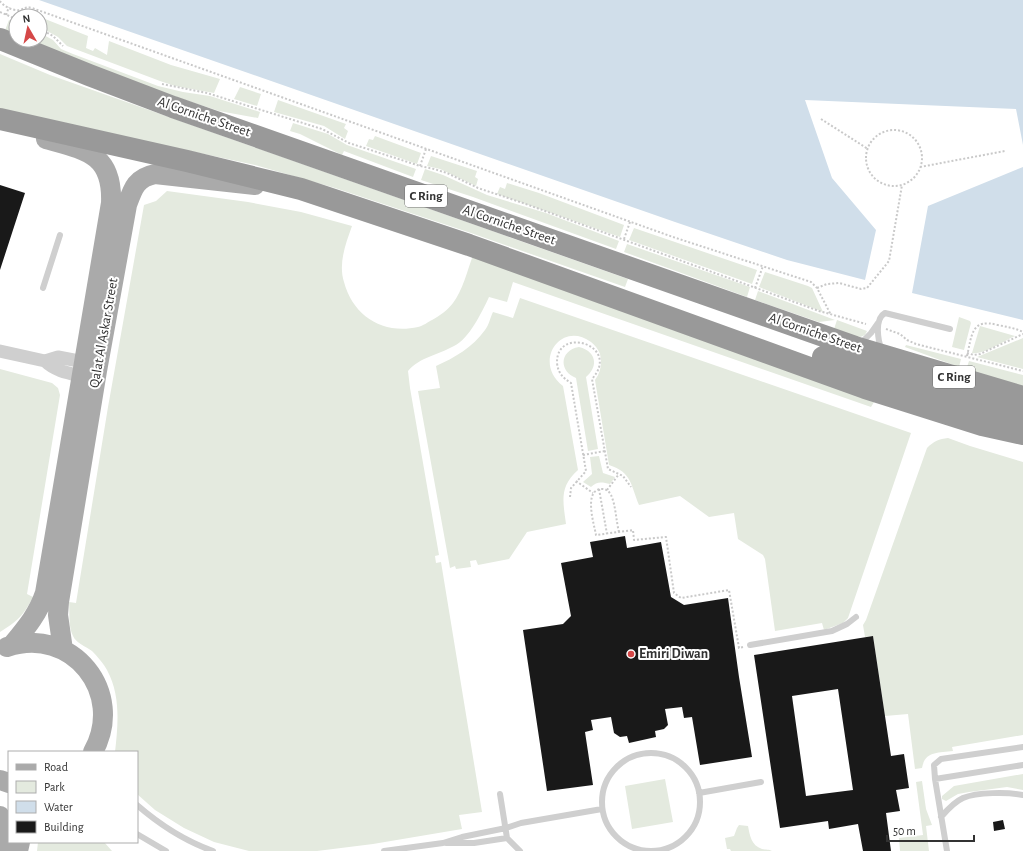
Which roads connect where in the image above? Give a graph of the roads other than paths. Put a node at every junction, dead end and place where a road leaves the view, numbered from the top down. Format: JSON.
{"nodes":[{"id":1,"x":0,"y":39,"type":"edge"},
{"id":2,"x":0,"y":120,"type":"edge"},
{"id":3,"x":301,"y":189,"type":"junction"},
{"id":4,"x":60,"y":235,"type":"dead end"},
{"id":5,"x":44,"y":288,"type":"dead end"},
{"id":6,"x":681,"y":321,"type":"junction"},
{"id":7,"x":879,"y":321,"type":"junction"},
{"id":8,"x":950,"y":328,"type":"dead end"},
{"id":9,"x":855,"y":347,"type":"junction"},
{"id":10,"x":0,"y":351,"type":"edge"},
{"id":11,"x":885,"y":357,"type":"junction"},
{"id":12,"x":86,"y":369,"type":"junction"},
{"id":13,"x":1023,"y":397,"type":"edge"},
{"id":14,"x":1023,"y":418,"type":"edge"},
{"id":15,"x":982,"y":425,"type":"junction"},
{"id":16,"x":1023,"y":434,"type":"edge"},
{"id":17,"x":1023,"y":444,"type":"edge"},
{"id":18,"x":856,"y":617,"type":"dead end"},
{"id":19,"x":750,"y":645,"type":"road end"},
{"id":20,"x":6,"y":647,"type":"edge"},
{"id":21,"x":63,"y":650,"type":"junction"},
{"id":22,"x":1023,"y":747,"type":"edge"},
{"id":23,"x":94,"y":751,"type":"edge"},
{"id":24,"x":1023,"y":765,"type":"edge"},
{"id":25,"x":935,"y":779,"type":"junction"},
{"id":26,"x":761,"y":782,"type":"dead end"},
{"id":27,"x":699,"y":793,"type":"junction"},
{"id":28,"x":500,"y":794,"type":"dead end"},
{"id":29,"x":1023,"y":795,"type":"edge"},
{"id":30,"x":138,"y":806,"type":"edge"},
{"id":31,"x":602,"y":809,"type":"junction"},
{"id":32,"x":0,"y":816,"type":"edge"},
{"id":33,"x":941,"y":817,"type":"junction"},
{"id":34,"x":506,"y":828,"type":"junction"},
{"id":35,"x":138,"y":835,"type":"edge"},
{"id":36,"x":507,"y":838,"type":"junction"},
{"id":37,"x":442,"y":843,"type":"junction"},
{"id":38,"x":2,"y":851,"type":"edge"},
{"id":39,"x":166,"y":851,"type":"edge"},
{"id":40,"x":213,"y":851,"type":"edge"},
{"id":41,"x":384,"y":851,"type":"edge"},
{"id":42,"x":520,"y":851,"type":"edge"},
{"id":43,"x":658,"y":851,"type":"edge"},
{"id":44,"x":947,"y":851,"type":"edge"}],
"edges":[{"from":1,"to":9,"type":"highway","name":"Al Corniche Street","number":"C Ring"},
{"from":2,"to":3,"type":"highway","number":"C Ring"},
{"from":2,"to":12,"type":"main road","name":"Qalat Al Askar Street"},
{"from":3,"to":6,"type":"highway","number":"C Ring"},
{"from":3,"to":12,"type":"main road","name":"Qalat Al Askar Street"},
{"from":4,"to":5,"type":"lane"},
{"from":6,"to":14,"type":"highway"},
{"from":6,"to":15,"type":"highway","number":"C Ring"},
{"from":7,"to":8,"type":"lane"},
{"from":7,"to":9,"type":"lane"},
{"from":7,"to":11,"type":"lane"},
{"from":9,"to":11,"type":"highway","name":"Al Corniche Street","number":"C Ring"},
{"from":10,"to":12,"type":"street"},
{"from":11,"to":13,"type":"highway","name":"Al Corniche Street","number":"C Ring"},
{"from":12,"to":20,"type":"main road","name":"Qalat Al Askar Street"},
{"from":12,"to":21,"type":"main road","name":"Qalat Al Askar Street"},
{"from":15,"to":16,"type":"highway","number":"C Ring"},
{"from":15,"to":17,"type":"highway"},
{"from":18,"to":19,"type":"lane"},
{"from":20,"to":21,"type":"main road"},
{"from":21,"to":23,"type":"main road"},
{"from":22,"to":25,"type":"lane"},
{"from":24,"to":25,"type":"lane"},
{"from":25,"to":33,"type":"lane"},
{"from":26,"to":27,"type":"lane"},
{"from":27,"to":31,"type":"lane"},
{"from":27,"to":43,"type":"lane"},
{"from":28,"to":34,"type":"lane"},
{"from":29,"to":33,"type":"lane"},
{"from":30,"to":40,"type":"lane"},
{"from":31,"to":34,"type":"lane"},
{"from":31,"to":43,"type":"lane"},
{"from":32,"to":38,"type":"main road"},
{"from":33,"to":44,"type":"lane"},
{"from":34,"to":36,"type":"lane"},
{"from":34,"to":37,"type":"lane"},
{"from":35,"to":39,"type":"lane"},
{"from":36,"to":37,"type":"lane"},
{"from":36,"to":42,"type":"lane"},
{"from":37,"to":41,"type":"lane"}]}
